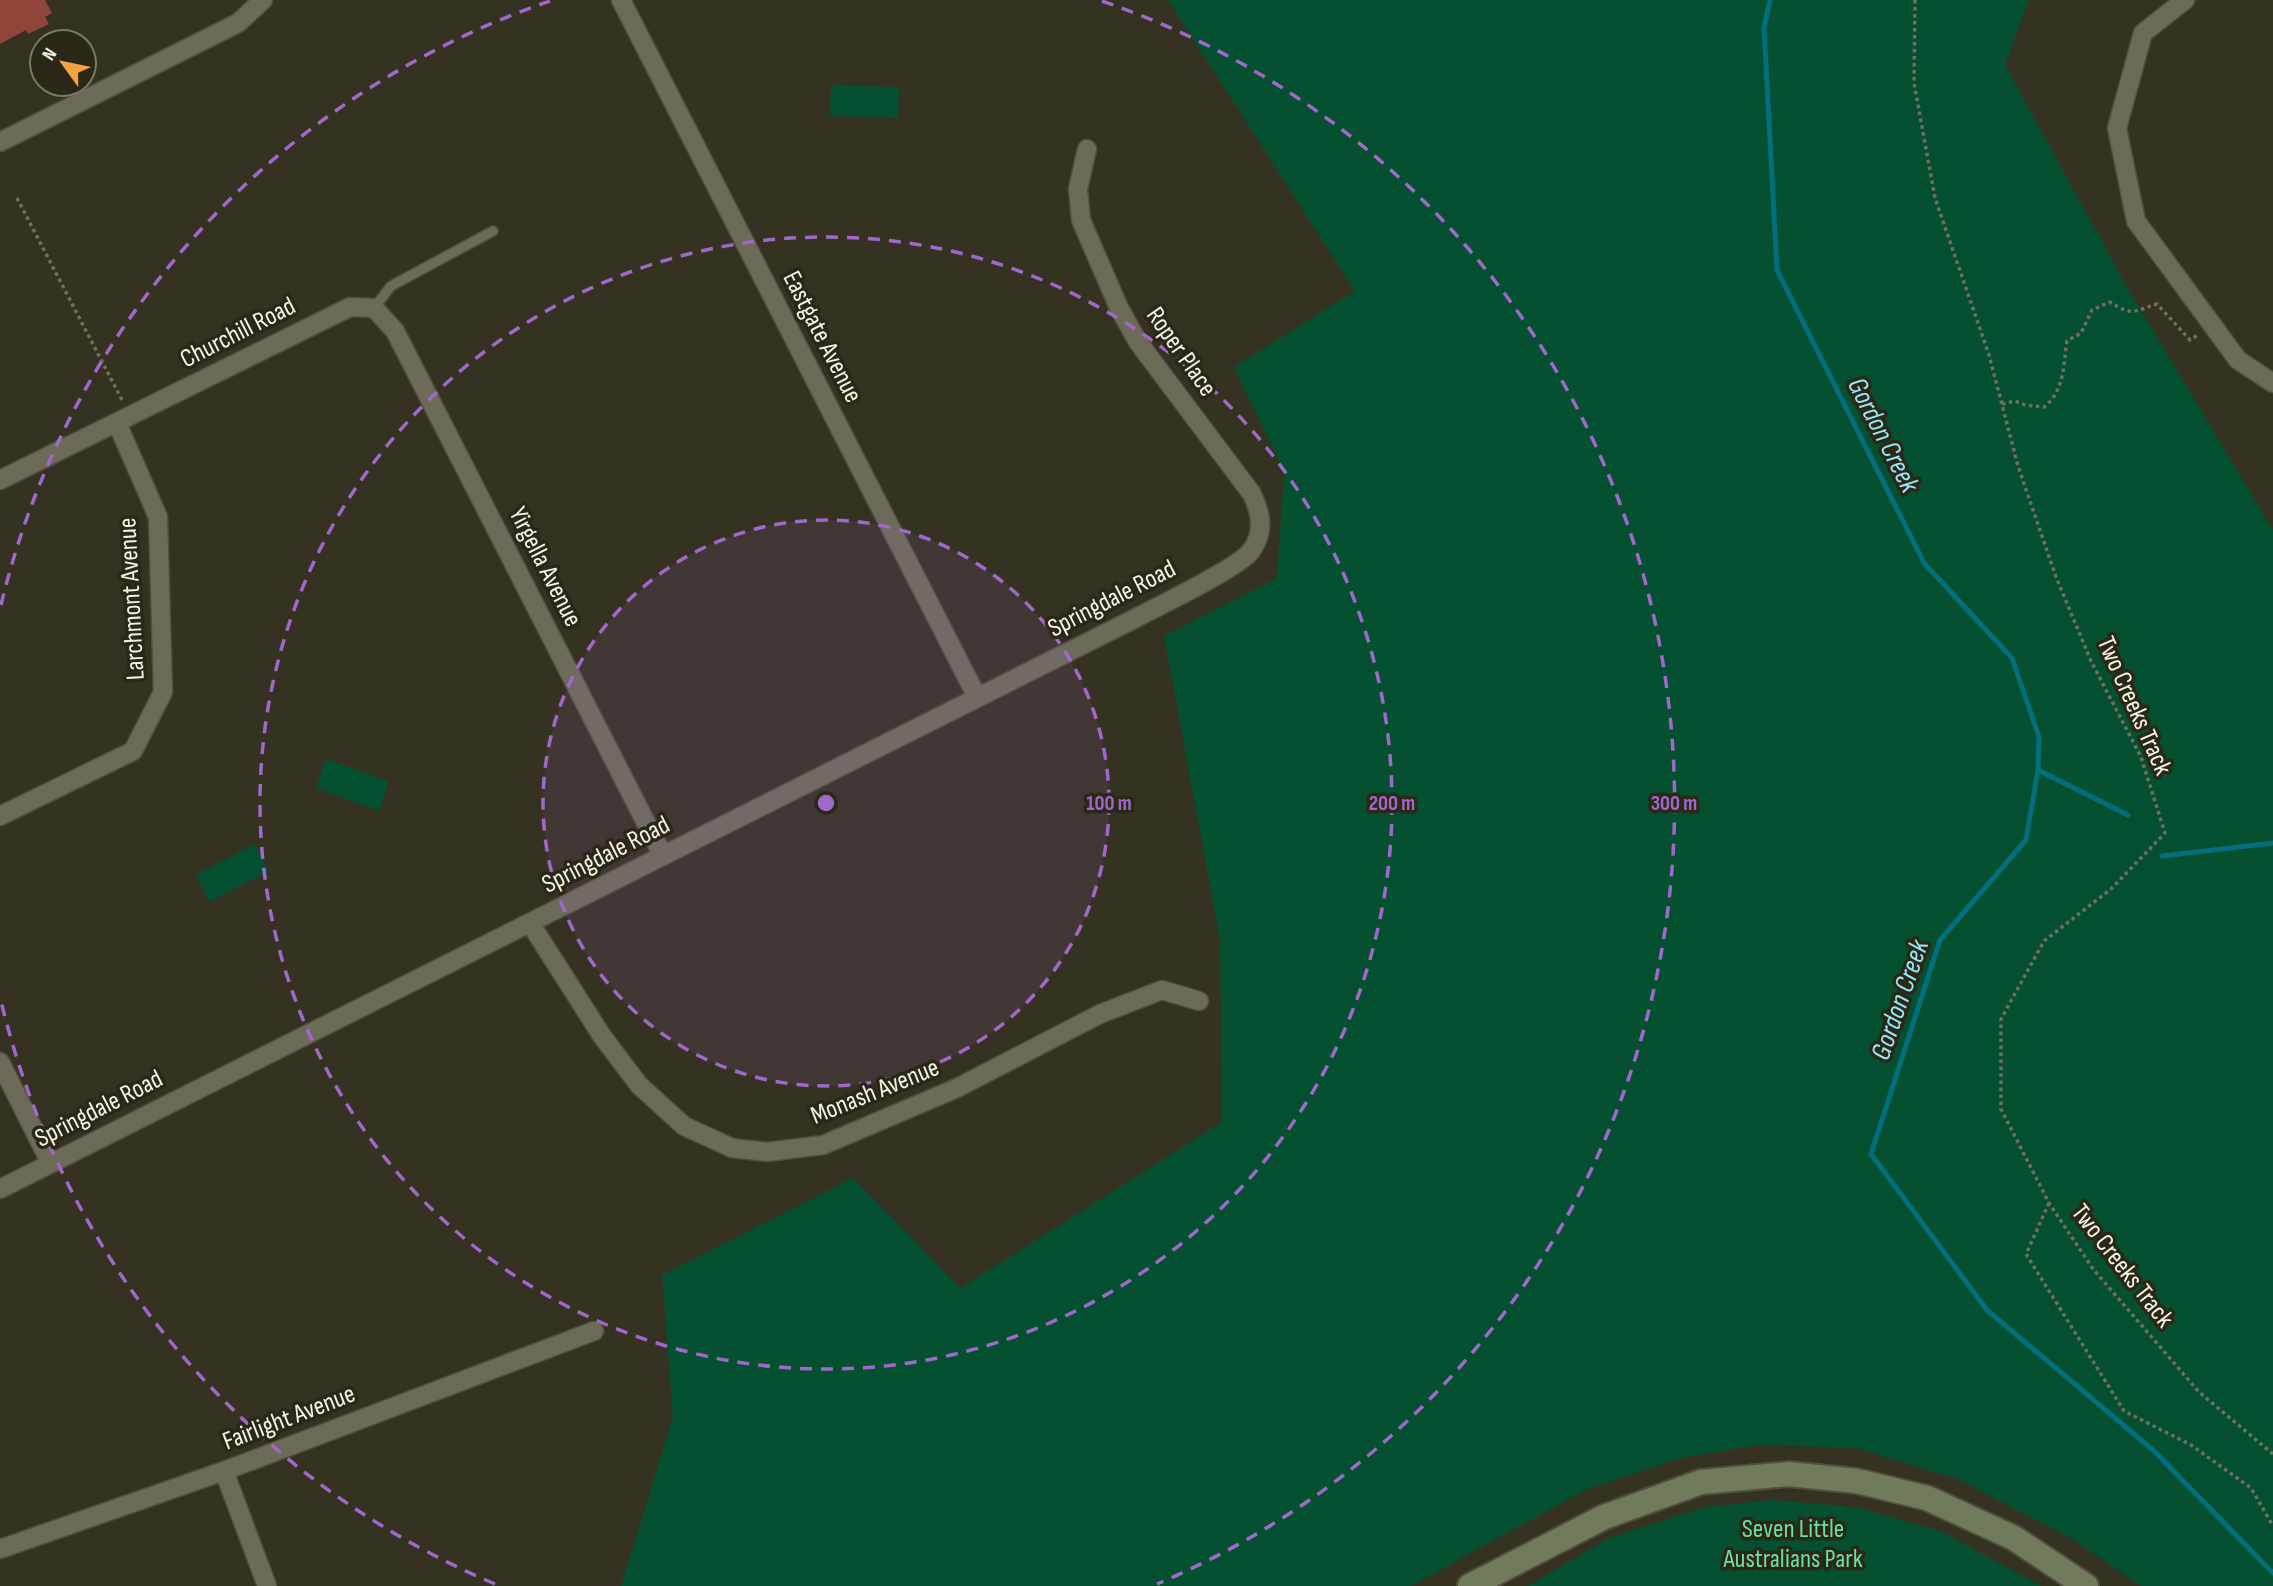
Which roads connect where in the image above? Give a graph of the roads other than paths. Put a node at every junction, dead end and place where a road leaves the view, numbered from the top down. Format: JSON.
{"nodes":[{"id":1,"x":263,"y":0,"type":"edge"},
{"id":2,"x":621,"y":0,"type":"edge"},
{"id":3,"x":2185,"y":0,"type":"edge"},
{"id":4,"x":0,"y":142,"type":"edge"},
{"id":5,"x":1087,"y":149,"type":"dead end"},
{"id":6,"x":493,"y":231,"type":"dead end"},
{"id":7,"x":374,"y":308,"type":"junction"},
{"id":8,"x":2273,"y":383,"type":"edge"},
{"id":9,"x":124,"y":419,"type":"junction"},
{"id":10,"x":0,"y":480,"type":"edge"},
{"id":11,"x":1234,"y":565,"type":"joint"},
{"id":12,"x":977,"y":697,"type":"junction"},
{"id":13,"x":0,"y":816,"type":"edge"},
{"id":14,"x":663,"y":856,"type":"junction"},
{"id":15,"x":530,"y":923,"type":"junction"},
{"id":16,"x":1199,"y":1001,"type":"dead end"},
{"id":17,"x":0,"y":1062,"type":"edge"},
{"id":18,"x":50,"y":1162,"type":"junction"},
{"id":19,"x":0,"y":1189,"type":"edge"},
{"id":20,"x":594,"y":1331,"type":"dead end"},
{"id":21,"x":224,"y":1471,"type":"junction"},
{"id":22,"x":0,"y":1549,"type":"edge"},
{"id":23,"x":267,"y":1586,"type":"edge"},
{"id":24,"x":1470,"y":1586,"type":"edge"},
{"id":25,"x":2086,"y":1586,"type":"edge"}],
"edges":[{"from":1,"to":4,"type":"street"},
{"from":2,"to":12,"type":"street","name":"Eastgate Avenue"},
{"from":3,"to":8,"type":"street"},
{"from":5,"to":11,"type":"street","name":"Roper Place"},
{"from":6,"to":7,"type":"lane"},
{"from":7,"to":9,"type":"street","name":"Churchill Road"},
{"from":7,"to":14,"type":"street","name":"Yirgella Avenue"},
{"from":9,"to":10,"type":"street","name":"Churchill Road"},
{"from":9,"to":13,"type":"street","name":"Larchmont Avenue"},
{"from":11,"to":12,"type":"street","name":"Springdale Road"},
{"from":12,"to":14,"type":"street","name":"Springdale Road"},
{"from":14,"to":15,"type":"street","name":"Springdale Road"},
{"from":15,"to":16,"type":"street","name":"Monash Avenue"},
{"from":15,"to":18,"type":"street","name":"Springdale Road"},
{"from":17,"to":18,"type":"street"},
{"from":18,"to":19,"type":"street","name":"Springdale Road"},
{"from":20,"to":21,"type":"street","name":"Fairlight Avenue"},
{"from":21,"to":22,"type":"street","name":"Fairlight Avenue"},
{"from":21,"to":23,"type":"street"},
{"from":24,"to":25,"type":"main road"}]}
